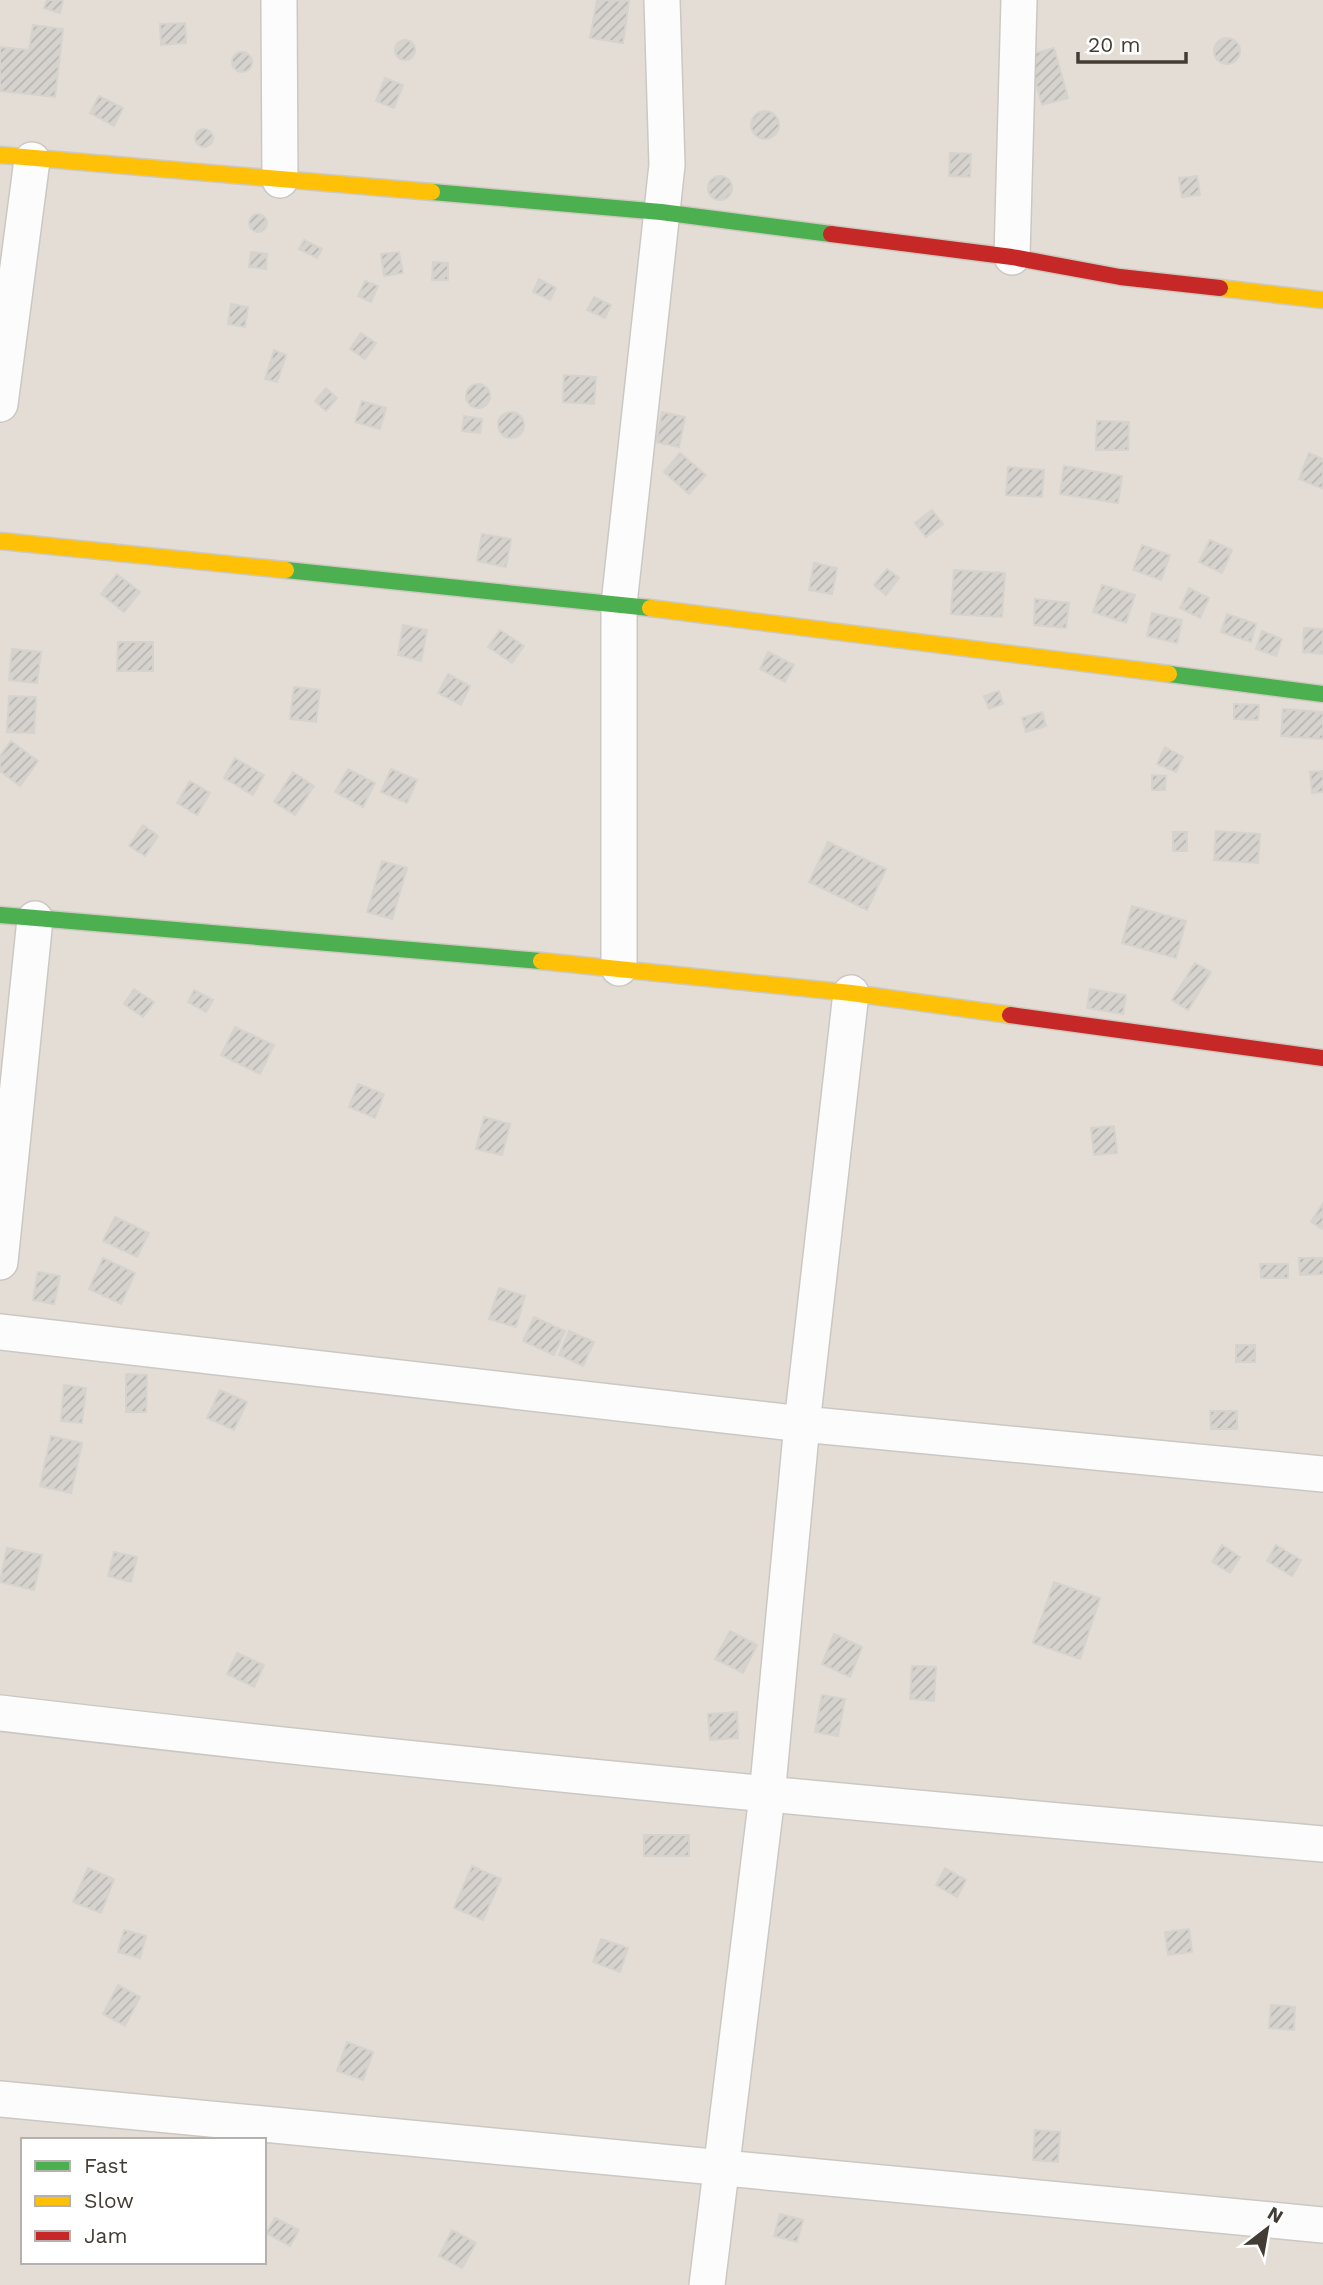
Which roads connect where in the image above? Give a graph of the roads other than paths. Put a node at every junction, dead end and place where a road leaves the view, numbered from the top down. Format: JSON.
{"nodes":[{"id":1,"x":279,"y":0,"type":"edge"},
{"id":2,"x":662,"y":0,"type":"edge"},
{"id":3,"x":1019,"y":0,"type":"edge"},
{"id":4,"x":16,"y":157,"type":"edge"},
{"id":5,"x":280,"y":180,"type":"junction"},
{"id":6,"x":661,"y":212,"type":"junction"},
{"id":7,"x":1013,"y":257,"type":"junction"},
{"id":8,"x":1323,"y":300,"type":"edge"},
{"id":9,"x":0,"y":404,"type":"edge"},
{"id":10,"x":0,"y":541,"type":"edge"},
{"id":11,"x":619,"y":604,"type":"junction"},
{"id":12,"x":1323,"y":694,"type":"edge"},
{"id":13,"x":0,"y":915,"type":"edge"},
{"id":14,"x":35,"y":919,"type":"junction"},
{"id":15,"x":619,"y":968,"type":"junction"},
{"id":16,"x":851,"y":993,"type":"junction"},
{"id":17,"x":1323,"y":1058,"type":"edge"},
{"id":18,"x":0,"y":1262,"type":"edge"},
{"id":19,"x":0,"y":1332,"type":"edge"},
{"id":20,"x":802,"y":1424,"type":"junction"},
{"id":21,"x":1323,"y":1474,"type":"edge"},
{"id":22,"x":0,"y":1713,"type":"edge"},
{"id":23,"x":767,"y":1796,"type":"junction"},
{"id":24,"x":1323,"y":1844,"type":"edge"},
{"id":25,"x":0,"y":2099,"type":"edge"},
{"id":26,"x":722,"y":2170,"type":"junction"},
{"id":27,"x":1323,"y":2225,"type":"edge"},
{"id":28,"x":707,"y":2285,"type":"edge"}],
"edges":[{"from":1,"to":5,"type":"street"},
{"from":2,"to":6,"type":"street"},
{"from":3,"to":7,"type":"street"},
{"from":4,"to":5,"type":"street"},
{"from":4,"to":9,"type":"street"},
{"from":5,"to":6,"type":"street"},
{"from":6,"to":7,"type":"street"},
{"from":6,"to":11,"type":"street"},
{"from":7,"to":8,"type":"street"},
{"from":10,"to":11,"type":"street"},
{"from":11,"to":12,"type":"street"},
{"from":11,"to":15,"type":"street"},
{"from":13,"to":14,"type":"street"},
{"from":14,"to":15,"type":"street"},
{"from":14,"to":18,"type":"street"},
{"from":15,"to":16,"type":"street"},
{"from":16,"to":17,"type":"street"},
{"from":16,"to":20,"type":"street"},
{"from":19,"to":20,"type":"street"},
{"from":20,"to":21,"type":"street"},
{"from":20,"to":23,"type":"street"},
{"from":22,"to":23,"type":"street"},
{"from":23,"to":24,"type":"street"},
{"from":23,"to":26,"type":"street"},
{"from":25,"to":26,"type":"street"},
{"from":26,"to":27,"type":"street"},
{"from":26,"to":28,"type":"street"}]}
